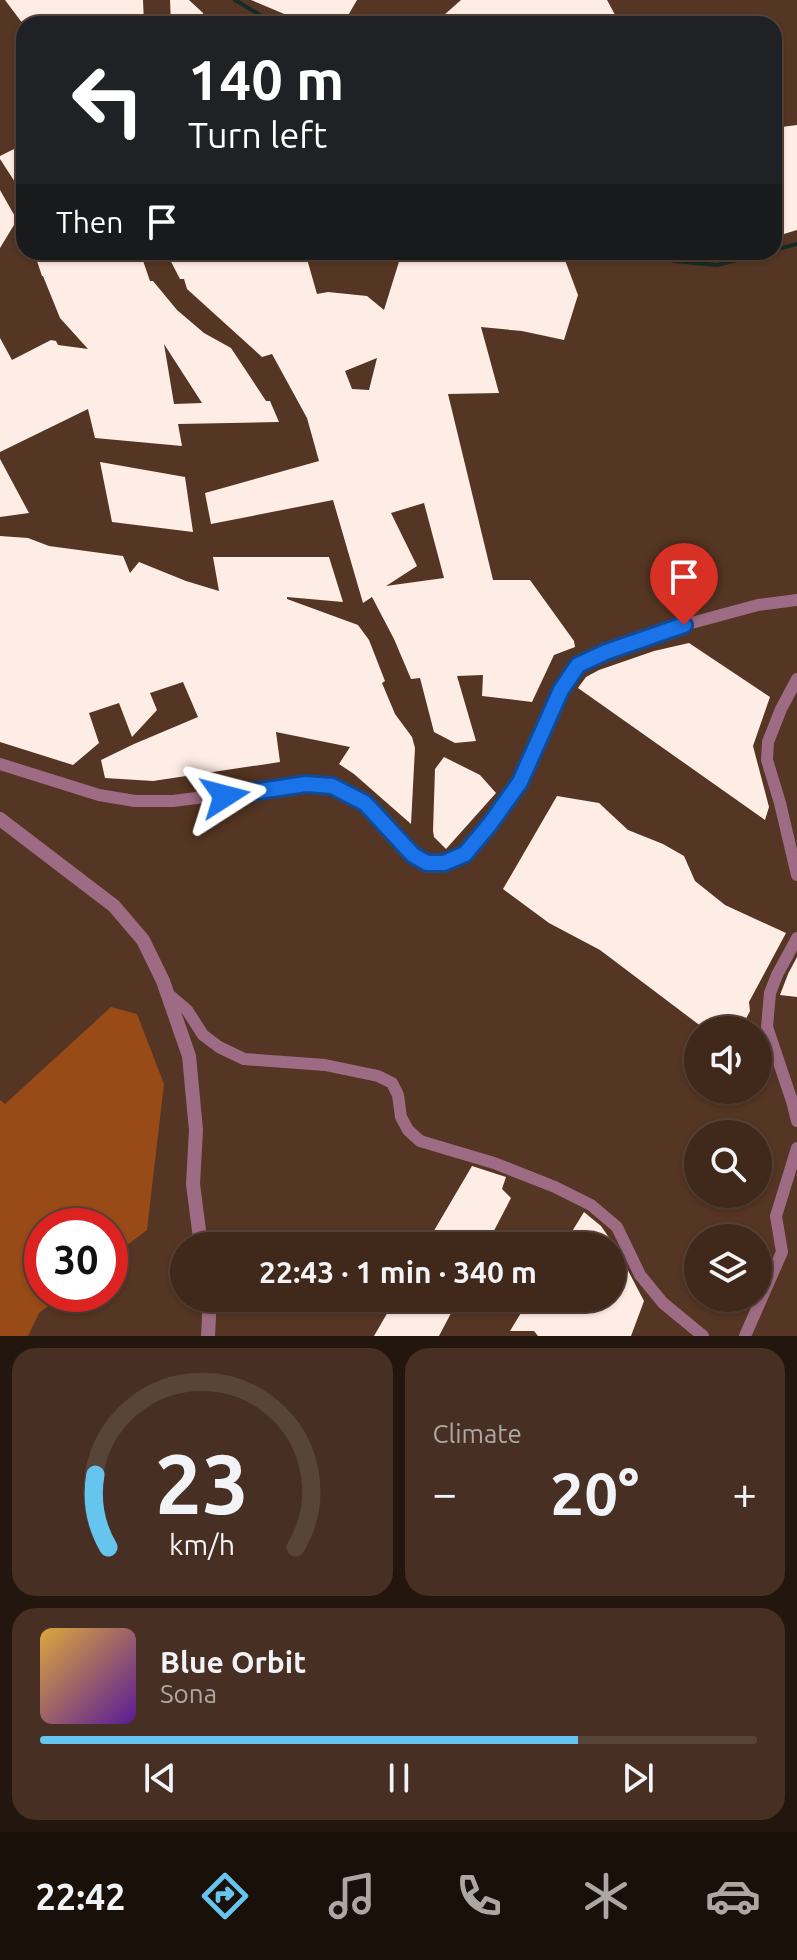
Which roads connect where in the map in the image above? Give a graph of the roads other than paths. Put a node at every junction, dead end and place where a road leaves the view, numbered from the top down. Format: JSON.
{"nodes":[{"id":1,"x":797,"y":600,"type":"edge"},
{"id":2,"x":797,"y":679,"type":"edge"},
{"id":3,"x":0,"y":764,"type":"edge"},
{"id":4,"x":0,"y":819,"type":"edge"},
{"id":5,"x":797,"y":875,"type":"edge"},
{"id":6,"x":797,"y":938,"type":"edge"},
{"id":7,"x":167,"y":993,"type":"junction"},
{"id":8,"x":797,"y":1121,"type":"edge"},
{"id":9,"x":797,"y":1148,"type":"edge"},
{"id":10,"x":199,"y":1232,"type":"edge"},
{"id":11,"x":209,"y":1312,"type":"edge"},
{"id":12,"x":208,"y":1336,"type":"edge"},
{"id":13,"x":703,"y":1336,"type":"edge"},
{"id":14,"x":745,"y":1336,"type":"edge"}],
"edges":[{"from":1,"to":3,"type":"street"},
{"from":2,"to":5,"type":"street"},
{"from":4,"to":7,"type":"street"},
{"from":6,"to":8,"type":"street"},
{"from":7,"to":10,"type":"street"},
{"from":7,"to":13,"type":"street"},
{"from":9,"to":14,"type":"street"},
{"from":11,"to":12,"type":"street"}]}
